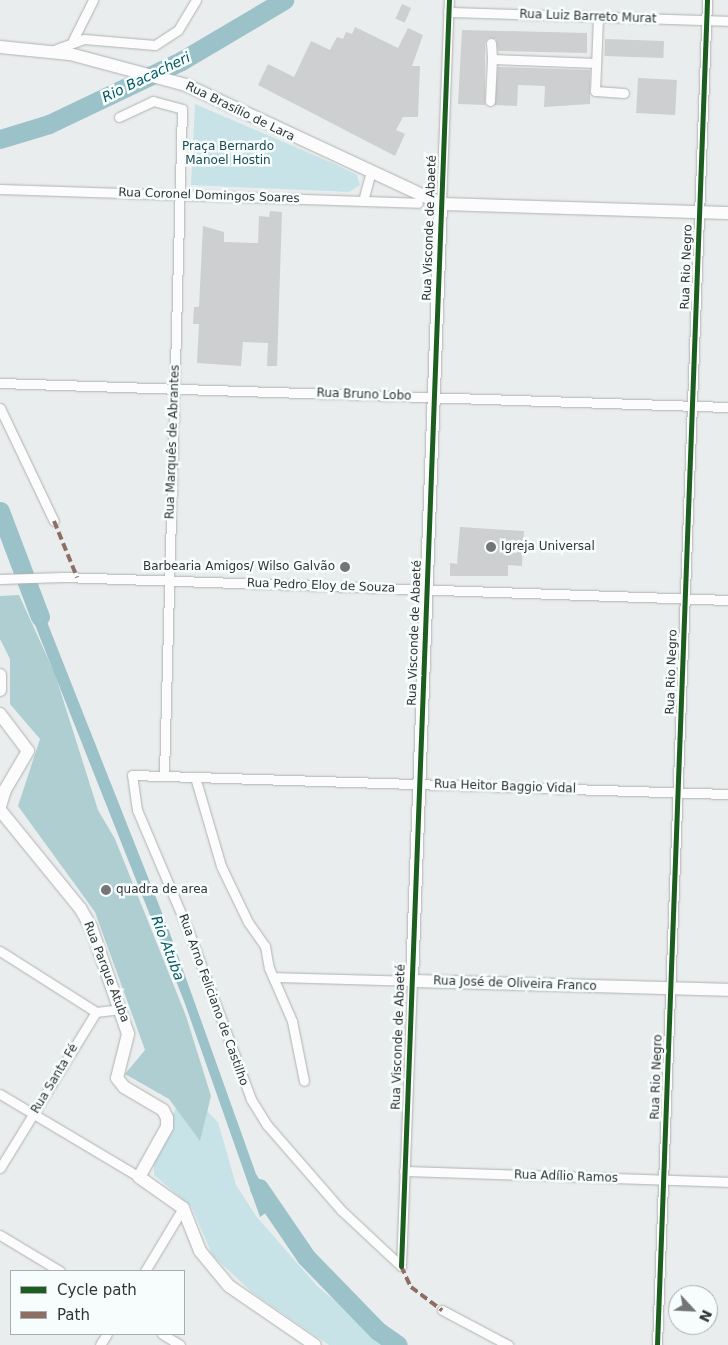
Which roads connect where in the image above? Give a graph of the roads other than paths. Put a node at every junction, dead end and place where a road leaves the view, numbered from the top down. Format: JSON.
{"nodes":[{"id":1,"x":93,"y":0,"type":"edge"},
{"id":2,"x":196,"y":0,"type":"edge"},
{"id":3,"x":449,"y":0,"type":"edge"},
{"id":4,"x":707,"y":0,"type":"edge"},
{"id":5,"x":448,"y":12,"type":"junction"},
{"id":6,"x":598,"y":17,"type":"junction"},
{"id":7,"x":706,"y":21,"type":"junction"},
{"id":8,"x":728,"y":21,"type":"edge"},
{"id":9,"x":73,"y":40,"type":"junction"},
{"id":10,"x":491,"y":42,"type":"dead end"},
{"id":11,"x":0,"y":46,"type":"edge"},
{"id":12,"x":51,"y":51,"type":"junction"},
{"id":13,"x":492,"y":59,"type":"junction"},
{"id":14,"x":596,"y":63,"type":"junction"},
{"id":15,"x":624,"y":93,"type":"dead end"},
{"id":16,"x":490,"y":101,"type":"dead end"},
{"id":17,"x":182,"y":109,"type":"joint"},
{"id":18,"x":119,"y":117,"type":"dead end"},
{"id":19,"x":370,"y":174,"type":"junction"},
{"id":20,"x":0,"y":189,"type":"edge"},
{"id":21,"x":180,"y":195,"type":"junction"},
{"id":22,"x":363,"y":201,"type":"junction"},
{"id":23,"x":418,"y":203,"type":"dead end"},
{"id":24,"x":441,"y":204,"type":"junction"},
{"id":25,"x":699,"y":212,"type":"junction"},
{"id":26,"x":728,"y":214,"type":"edge"},
{"id":27,"x":0,"y":383,"type":"edge"},
{"id":28,"x":175,"y":388,"type":"junction"},
{"id":29,"x":434,"y":397,"type":"junction"},
{"id":30,"x":692,"y":406,"type":"junction"},
{"id":31,"x":728,"y":407,"type":"edge"},
{"id":32,"x":0,"y":408,"type":"edge"},
{"id":33,"x":54,"y":521,"type":"dead end"},
{"id":34,"x":0,"y":579,"type":"edge"},
{"id":35,"x":169,"y":580,"type":"junction"},
{"id":36,"x":426,"y":589,"type":"junction"},
{"id":37,"x":685,"y":598,"type":"junction"},
{"id":38,"x":728,"y":600,"type":"edge"},
{"id":39,"x":0,"y":675,"type":"edge"},
{"id":40,"x":0,"y":690,"type":"edge"},
{"id":41,"x":0,"y":714,"type":"edge"},
{"id":42,"x":132,"y":775,"type":"joint"},
{"id":43,"x":164,"y":776,"type":"junction"},
{"id":44,"x":195,"y":777,"type":"junction"},
{"id":45,"x":419,"y":784,"type":"junction"},
{"id":46,"x":677,"y":792,"type":"junction"},
{"id":47,"x":728,"y":794,"type":"edge"},
{"id":48,"x":0,"y":806,"type":"edge"},
{"id":49,"x":0,"y":810,"type":"edge"},
{"id":50,"x":0,"y":952,"type":"edge"},
{"id":51,"x":273,"y":977,"type":"junction"},
{"id":52,"x":412,"y":981,"type":"junction"},
{"id":53,"x":670,"y":989,"type":"junction"},
{"id":54,"x":728,"y":990,"type":"edge"},
{"id":55,"x":121,"y":1009,"type":"junction"},
{"id":56,"x":96,"y":1012,"type":"junction"},
{"id":57,"x":304,"y":1081,"type":"dead end"},
{"id":58,"x":0,"y":1094,"type":"edge"},
{"id":59,"x":34,"y":1115,"type":"junction"},
{"id":60,"x":0,"y":1168,"type":"edge"},
{"id":61,"x":404,"y":1171,"type":"junction"},
{"id":62,"x":139,"y":1177,"type":"junction"},
{"id":63,"x":663,"y":1180,"type":"junction"},
{"id":64,"x":728,"y":1182,"type":"edge"},
{"id":65,"x":184,"y":1208,"type":"junction"},
{"id":66,"x":0,"y":1235,"type":"edge"},
{"id":67,"x":401,"y":1266,"type":"joint"},
{"id":68,"x":58,"y":1270,"type":"edge"},
{"id":69,"x":146,"y":1270,"type":"edge"},
{"id":70,"x":442,"y":1310,"type":"dead end"},
{"id":71,"x":164,"y":1335,"type":"edge"},
{"id":72,"x":313,"y":1344,"type":"edge"},
{"id":73,"x":180,"y":1345,"type":"edge"},
{"id":74,"x":508,"y":1345,"type":"edge"},
{"id":75,"x":657,"y":1345,"type":"edge"}],
"edges":[{"from":1,"to":9,"type":"street"},
{"from":2,"to":9,"type":"street"},
{"from":3,"to":5,"type":"street","name":"Rua Visconde de Abaeté"},
{"from":4,"to":7,"type":"street","name":"Rua Rio Negro"},
{"from":5,"to":6,"type":"street","name":"Rua Luiz Barreto Murat"},
{"from":5,"to":24,"type":"street","name":"Rua Visconde de Abaeté"},
{"from":6,"to":7,"type":"street","name":"Rua Luiz Barreto Murat"},
{"from":6,"to":14,"type":"street"},
{"from":7,"to":8,"type":"street","name":"Rua Luiz Barreto Murat"},
{"from":7,"to":25,"type":"street","name":"Rua Rio Negro"},
{"from":9,"to":12,"type":"street"},
{"from":10,"to":13,"type":"street"},
{"from":11,"to":12,"type":"street","name":"Rua Brasílio de Lara"},
{"from":12,"to":19,"type":"street","name":"Rua Brasílio de Lara"},
{"from":13,"to":14,"type":"street"},
{"from":13,"to":16,"type":"street"},
{"from":14,"to":15,"type":"street"},
{"from":17,"to":18,"type":"street","name":"Rua Brasílio de Lara"},
{"from":17,"to":21,"type":"street","name":"Rua Marquês de Abrantes"},
{"from":19,"to":22,"type":"street"},
{"from":19,"to":24,"type":"street","name":"Rua Brasílio de Lara"},
{"from":20,"to":21,"type":"street","name":"Rua Coronel Domingos Soares"},
{"from":21,"to":22,"type":"street","name":"Rua Coronel Domingos Soares"},
{"from":21,"to":28,"type":"street","name":"Rua Marquês de Abrantes"},
{"from":22,"to":23,"type":"street","name":"Rua Coronel Domingos Soares"},
{"from":24,"to":25,"type":"street"},
{"from":24,"to":29,"type":"street","name":"Rua Visconde de Abaeté"},
{"from":25,"to":26,"type":"street"},
{"from":25,"to":30,"type":"street","name":"Rua Rio Negro"},
{"from":27,"to":28,"type":"street","name":"Rua Bruno Lobo"},
{"from":28,"to":29,"type":"street","name":"Rua Bruno Lobo"},
{"from":28,"to":35,"type":"street","name":"Rua Marquês de Abrantes"},
{"from":29,"to":30,"type":"street","name":"Rua Bruno Lobo"},
{"from":29,"to":36,"type":"street","name":"Rua Visconde de Abaeté"},
{"from":30,"to":31,"type":"street","name":"Rua Bruno Lobo"},
{"from":30,"to":37,"type":"street","name":"Rua Rio Negro"},
{"from":32,"to":33,"type":"street"},
{"from":34,"to":35,"type":"street","name":"Rua Pedro Eloy de Souza"},
{"from":35,"to":36,"type":"street","name":"Rua Pedro Eloy de Souza"},
{"from":35,"to":43,"type":"street","name":"Rua Marquês de Abrantes"},
{"from":36,"to":37,"type":"street","name":"Rua Pedro Eloy de Souza"},
{"from":36,"to":45,"type":"street","name":"Rua Visconde de Abaeté"},
{"from":37,"to":38,"type":"street","name":"Rua Pedro Eloy de Souza"},
{"from":37,"to":46,"type":"street","name":"Rua Rio Negro"},
{"from":39,"to":40,"type":"street"},
{"from":41,"to":48,"type":"street"},
{"from":42,"to":43,"type":"street","name":"Rua Heitor Baggio Vidal"},
{"from":42,"to":67,"type":"street","name":"Rua Arno Feliciano de Castilho"},
{"from":43,"to":44,"type":"street","name":"Rua Heitor Baggio Vidal"},
{"from":44,"to":45,"type":"street","name":"Rua Heitor Baggio Vidal"},
{"from":44,"to":51,"type":"street"},
{"from":45,"to":46,"type":"street","name":"Rua Heitor Baggio Vidal"},
{"from":45,"to":52,"type":"street","name":"Rua Visconde de Abaeté"},
{"from":46,"to":47,"type":"street","name":"Rua Heitor Baggio Vidal"},
{"from":46,"to":53,"type":"street","name":"Rua Rio Negro"},
{"from":49,"to":55,"type":"street","name":"Rua Parque Atuba"},
{"from":50,"to":56,"type":"street"},
{"from":51,"to":52,"type":"street","name":"Rua José de Oliveira Franco"},
{"from":51,"to":57,"type":"street"},
{"from":52,"to":53,"type":"street","name":"Rua José de Oliveira Franco"},
{"from":52,"to":61,"type":"street","name":"Rua Visconde de Abaeté"},
{"from":53,"to":54,"type":"street","name":"Rua José de Oliveira Franco"},
{"from":53,"to":63,"type":"street","name":"Rua Rio Negro"},
{"from":55,"to":56,"type":"street"},
{"from":55,"to":62,"type":"street","name":"Rua Parque Atuba"},
{"from":56,"to":59,"type":"street","name":"Rua Santa Fé"},
{"from":58,"to":59,"type":"street"},
{"from":59,"to":60,"type":"street","name":"Rua Santa Fé"},
{"from":59,"to":62,"type":"street"},
{"from":61,"to":63,"type":"street","name":"Rua Adílio Ramos"},
{"from":61,"to":67,"type":"street","name":"Rua Visconde de Abaeté"},
{"from":62,"to":65,"type":"street"},
{"from":63,"to":64,"type":"street","name":"Rua Adílio Ramos"},
{"from":63,"to":75,"type":"street","name":"Rua Rio Negro"},
{"from":65,"to":69,"type":"street"},
{"from":65,"to":72,"type":"street"},
{"from":66,"to":68,"type":"street"},
{"from":70,"to":74,"type":"street"},
{"from":71,"to":73,"type":"street"}]}
